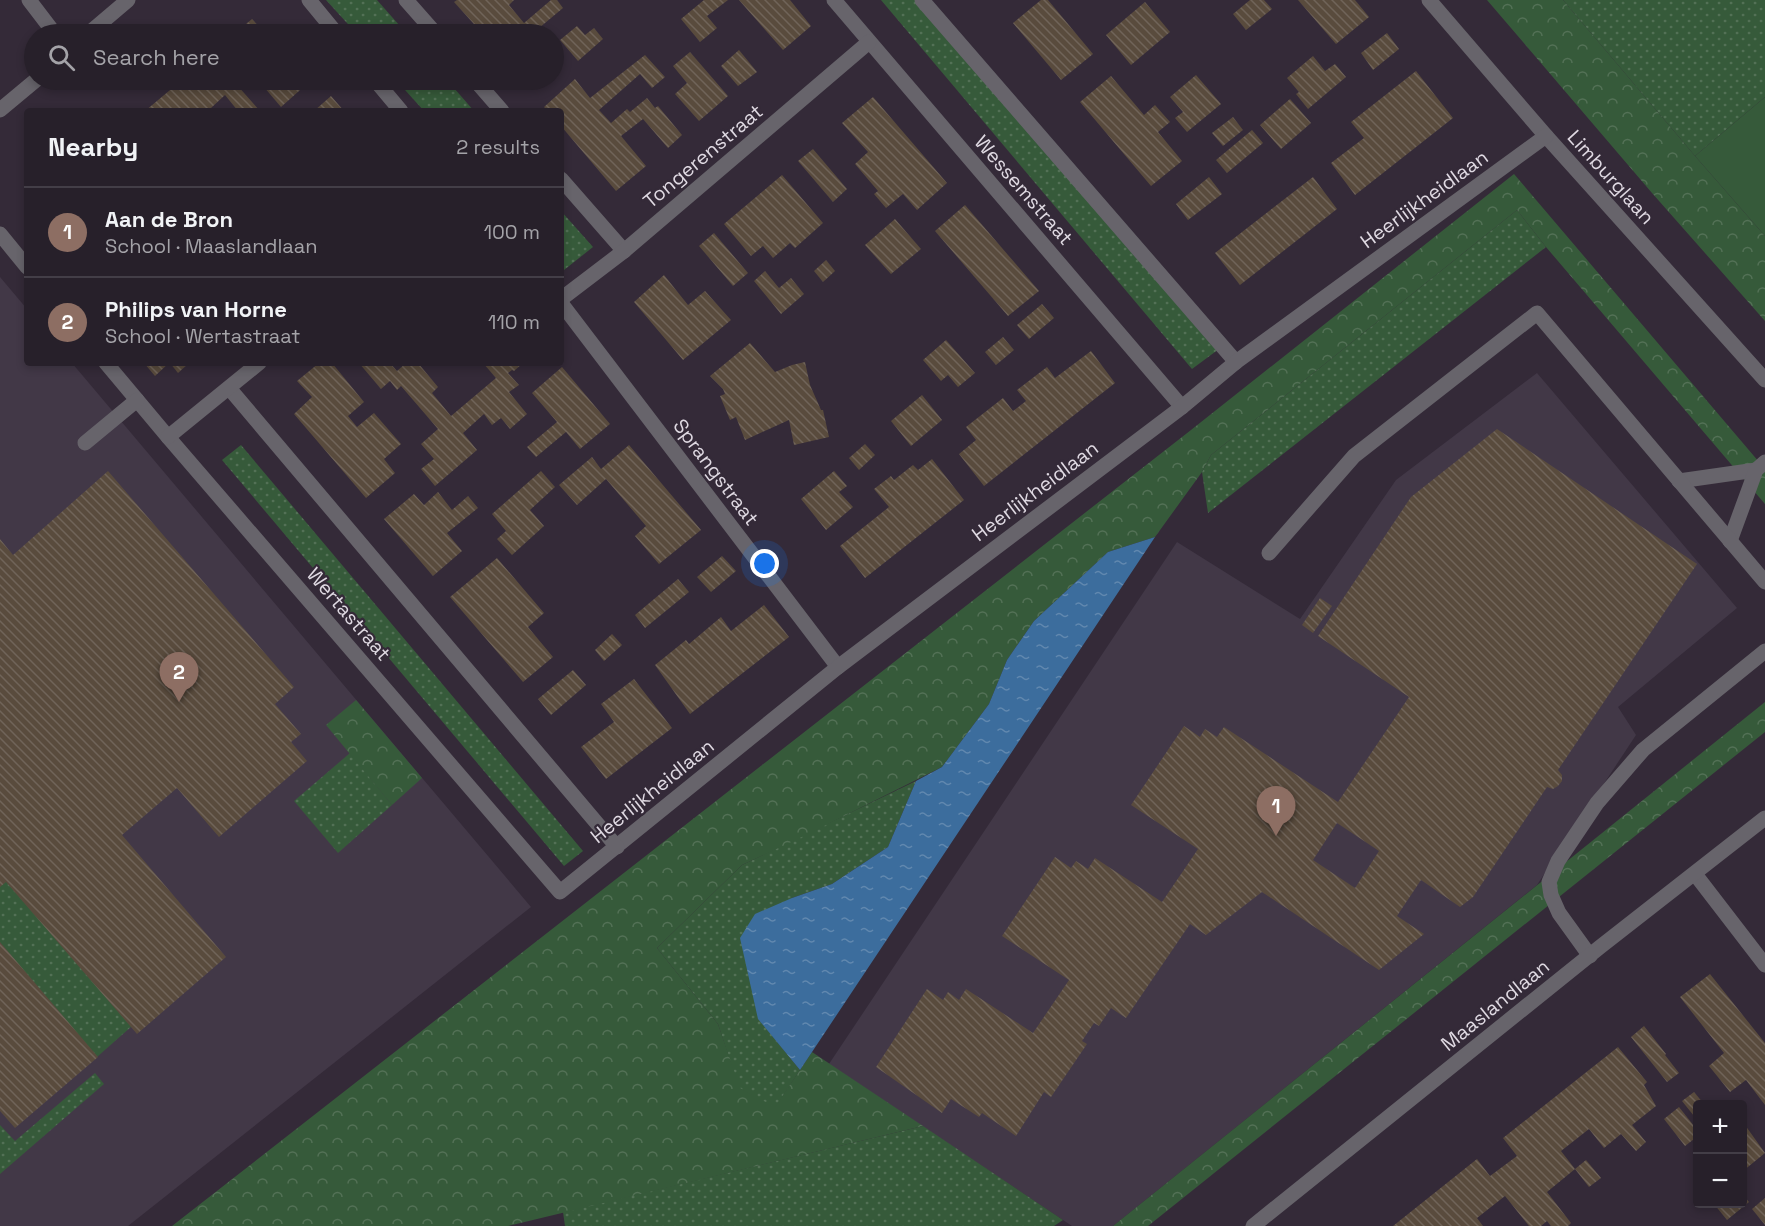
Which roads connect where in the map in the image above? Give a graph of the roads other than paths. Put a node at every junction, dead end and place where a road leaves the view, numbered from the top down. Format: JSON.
{"nodes":[{"id":1,"x":29,"y":0,"type":"edge"},
{"id":2,"x":128,"y":0,"type":"edge"},
{"id":3,"x":309,"y":0,"type":"edge"},
{"id":4,"x":406,"y":0,"type":"edge"},
{"id":5,"x":834,"y":0,"type":"edge"},
{"id":6,"x":922,"y":0,"type":"edge"},
{"id":7,"x":1429,"y":0,"type":"edge"},
{"id":8,"x":47,"y":24,"type":"edge"},
{"id":9,"x":100,"y":24,"type":"edge"},
{"id":10,"x":329,"y":24,"type":"edge"},
{"id":11,"x":427,"y":24,"type":"edge"},
{"id":12,"x":869,"y":42,"type":"junction"},
{"id":13,"x":24,"y":90,"type":"edge"},
{"id":14,"x":383,"y":90,"type":"edge"},
{"id":15,"x":484,"y":90,"type":"edge"},
{"id":16,"x":398,"y":108,"type":"edge"},
{"id":17,"x":499,"y":108,"type":"edge"},
{"id":18,"x":0,"y":110,"type":"edge"},
{"id":19,"x":1546,"y":136,"type":"junction"},
{"id":20,"x":564,"y":182,"type":"edge"},
{"id":21,"x":0,"y":234,"type":"edge"},
{"id":22,"x":624,"y":251,"type":"junction"},
{"id":23,"x":24,"y":263,"type":"edge"},
{"id":24,"x":564,"y":299,"type":"edge"},
{"id":25,"x":564,"y":305,"type":"edge"},
{"id":26,"x":1236,"y":362,"type":"junction"},
{"id":27,"x":109,"y":366,"type":"edge"},
{"id":28,"x":255,"y":366,"type":"edge"},
{"id":29,"x":1765,"y":380,"type":"edge"},
{"id":30,"x":229,"y":388,"type":"junction"},
{"id":31,"x":137,"y":400,"type":"junction"},
{"id":32,"x":1182,"y":407,"type":"junction"},
{"id":33,"x":168,"y":437,"type":"junction"},
{"id":34,"x":85,"y":443,"type":"dead end"},
{"id":35,"x":1760,"y":466,"type":"edge"},
{"id":36,"x":1679,"y":481,"type":"junction"},
{"id":37,"x":1730,"y":541,"type":"junction"},
{"id":38,"x":1269,"y":553,"type":"dead end"},
{"id":39,"x":1765,"y":582,"type":"edge"},
{"id":40,"x":1765,"y":651,"type":"edge"},
{"id":41,"x":838,"y":667,"type":"junction"},
{"id":42,"x":1765,"y":818,"type":"edge"},
{"id":43,"x":617,"y":846,"type":"junction"},
{"id":44,"x":1695,"y":874,"type":"junction"},
{"id":45,"x":560,"y":892,"type":"joint"},
{"id":46,"x":1590,"y":956,"type":"junction"},
{"id":47,"x":1765,"y":965,"type":"edge"},
{"id":48,"x":1253,"y":1226,"type":"edge"}],
"edges":[{"from":1,"to":8,"type":"street"},
{"from":2,"to":9,"type":"street"},
{"from":3,"to":10,"type":"street"},
{"from":4,"to":11,"type":"street"},
{"from":5,"to":12,"type":"street","name":"Wessemstraat"},
{"from":6,"to":26,"type":"street"},
{"from":7,"to":19,"type":"street","name":"Limburglaan"},
{"from":12,"to":22,"type":"street","name":"Tongerenstraat"},
{"from":12,"to":32,"type":"street","name":"Wessemstraat"},
{"from":13,"to":18,"type":"street"},
{"from":14,"to":16,"type":"street"},
{"from":15,"to":17,"type":"street"},
{"from":19,"to":26,"type":"street","name":"Heerlijkheidlaan"},
{"from":19,"to":29,"type":"street","name":"Limburglaan"},
{"from":20,"to":22,"type":"street"},
{"from":21,"to":23,"type":"street"},
{"from":22,"to":24,"type":"street","name":"Tongerenstraat"},
{"from":25,"to":41,"type":"street","name":"Sprangstraat"},
{"from":26,"to":32,"type":"street","name":"Heerlijkheidlaan"},
{"from":27,"to":31,"type":"street","name":"Wertastraat"},
{"from":28,"to":30,"type":"street"},
{"from":30,"to":33,"type":"street"},
{"from":30,"to":43,"type":"street"},
{"from":31,"to":33,"type":"street","name":"Wertastraat"},
{"from":31,"to":34,"type":"street"},
{"from":32,"to":41,"type":"street","name":"Heerlijkheidlaan"},
{"from":33,"to":45,"type":"street","name":"Wertastraat"},
{"from":35,"to":36,"type":"street"},
{"from":35,"to":37,"type":"street"},
{"from":36,"to":37,"type":"street"},
{"from":36,"to":38,"type":"street"},
{"from":37,"to":39,"type":"street"},
{"from":40,"to":46,"type":"street"},
{"from":41,"to":43,"type":"street","name":"Heerlijkheidlaan"},
{"from":42,"to":44,"type":"street","name":"Maaslandlaan"},
{"from":43,"to":45,"type":"street","name":"Heerlijkheidlaan"},
{"from":44,"to":46,"type":"street","name":"Maaslandlaan"},
{"from":44,"to":47,"type":"street"},
{"from":46,"to":48,"type":"street","name":"Maaslandlaan"}]}
